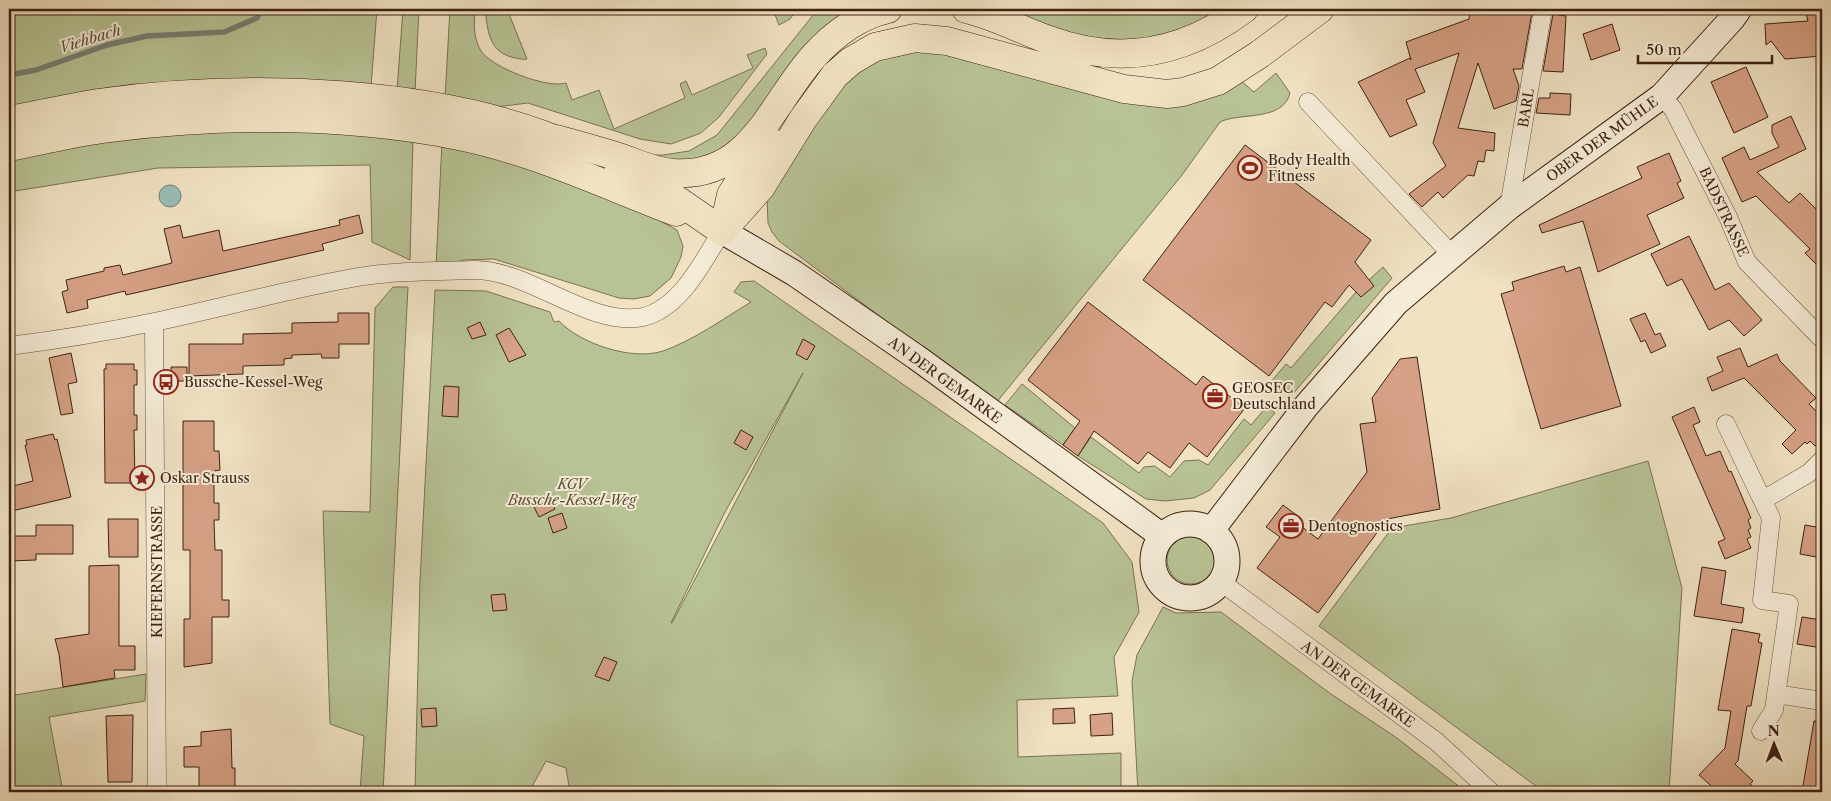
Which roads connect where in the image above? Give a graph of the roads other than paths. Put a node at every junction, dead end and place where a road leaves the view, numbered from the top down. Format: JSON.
{"nodes":[{"id":1,"x":888,"y":9,"type":"edge"},
{"id":2,"x":966,"y":9,"type":"edge"},
{"id":3,"x":1320,"y":9,"type":"edge"},
{"id":4,"x":1542,"y":9,"type":"edge"},
{"id":5,"x":1739,"y":9,"type":"edge"},
{"id":6,"x":1238,"y":13,"type":"edge"},
{"id":7,"x":1662,"y":96,"type":"junction"},
{"id":8,"x":783,"y":101,"type":"junction"},
{"id":9,"x":1308,"y":102,"type":"dead end"},
{"id":10,"x":9,"y":120,"type":"edge"},
{"id":11,"x":556,"y":139,"type":"junction"},
{"id":12,"x":9,"y":147,"type":"edge"},
{"id":13,"x":1509,"y":207,"type":"junction"},
{"id":14,"x":722,"y":231,"type":"junction"},
{"id":15,"x":1451,"y":254,"type":"junction"},
{"id":16,"x":154,"y":322,"type":"junction"},
{"id":17,"x":1822,"y":339,"type":"edge"},
{"id":18,"x":9,"y":346,"type":"edge"},
{"id":19,"x":1726,"y":424,"type":"dead end"},
{"id":20,"x":1822,"y":460,"type":"edge"},
{"id":21,"x":1763,"y":500,"type":"junction"},
{"id":22,"x":1211,"y":531,"type":"junction"},
{"id":23,"x":1162,"y":536,"type":"junction"},
{"id":24,"x":1220,"y":582,"type":"junction"},
{"id":25,"x":1776,"y":694,"type":"junction"},
{"id":26,"x":1822,"y":701,"type":"edge"},
{"id":27,"x":1761,"y":731,"type":"dead end"},
{"id":28,"x":158,"y":792,"type":"edge"},
{"id":29,"x":1491,"y":792,"type":"edge"}],
"edges":[{"from":1,"to":8,"type":"main road"},
{"from":2,"to":6,"type":"main road"},
{"from":3,"to":14,"type":"main road"},
{"from":4,"to":13,"type":"street","name":"BARL"},
{"from":5,"to":7,"type":"street","name":"OBER DER MÜHLE"},
{"from":7,"to":13,"type":"street","name":"OBER DER MÜHLE"},
{"from":7,"to":17,"type":"street","name":"BADSTRASSE"},
{"from":8,"to":11,"type":"main road"},
{"from":8,"to":14,"type":"main road"},
{"from":9,"to":15,"type":"street"},
{"from":10,"to":11,"type":"main road"},
{"from":11,"to":14,"type":"main road"},
{"from":12,"to":14,"type":"main road"},
{"from":13,"to":15,"type":"street","name":"OBER DER MÜHLE"},
{"from":14,"to":16,"type":"street"},
{"from":14,"to":23,"type":"street","name":"AN DER GEMARKE"},
{"from":15,"to":22,"type":"street","name":"OBER DER MÜHLE"},
{"from":16,"to":18,"type":"street"},
{"from":16,"to":28,"type":"street","name":"KIEFERNSTRASSE"},
{"from":19,"to":21,"type":"street"},
{"from":20,"to":21,"type":"street"},
{"from":21,"to":25,"type":"street"},
{"from":22,"to":23,"type":"street"},
{"from":22,"to":24,"type":"street"},
{"from":23,"to":24,"type":"street"},
{"from":24,"to":29,"type":"street","name":"AN DER GEMARKE"},
{"from":25,"to":26,"type":"street"},
{"from":25,"to":27,"type":"street"}]}
